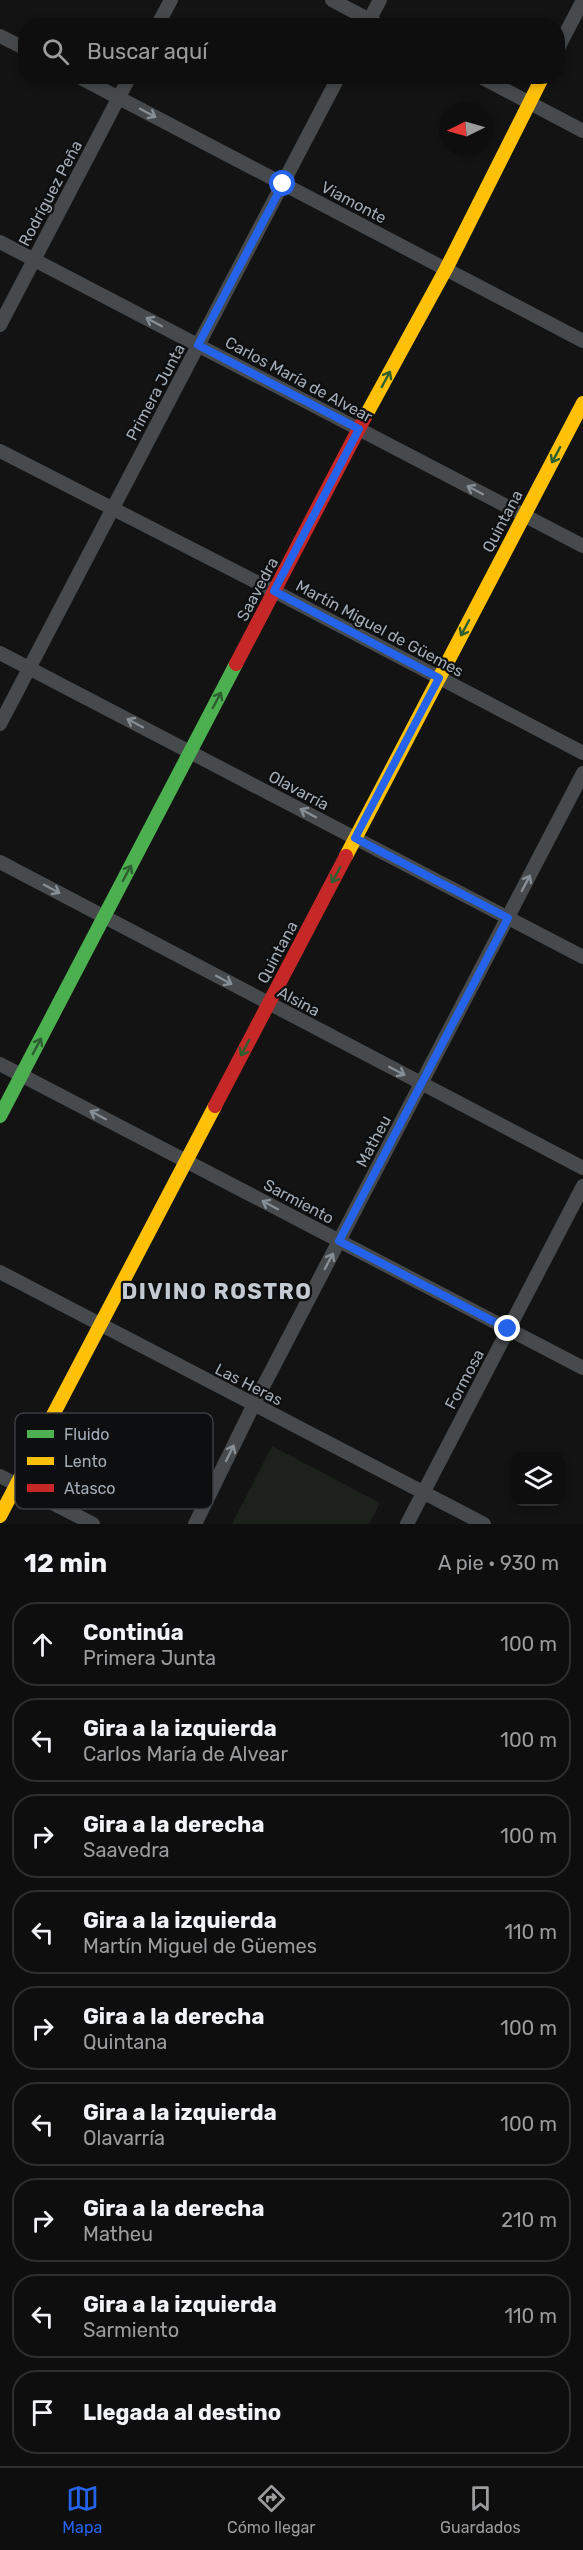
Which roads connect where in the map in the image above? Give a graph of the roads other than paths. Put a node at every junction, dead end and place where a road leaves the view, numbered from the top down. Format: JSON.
{"nodes":[{"id":1,"x":171,"y":0,"type":"edge"},
{"id":2,"x":332,"y":0,"type":"edge"},
{"id":3,"x":380,"y":0,"type":"edge"},
{"id":4,"x":583,"y":0,"type":"edge"},
{"id":5,"x":161,"y":18,"type":"edge"},
{"id":6,"x":362,"y":18,"type":"edge"},
{"id":7,"x":374,"y":18,"type":"edge"},
{"id":8,"x":565,"y":35,"type":"edge"},
{"id":9,"x":0,"y":36,"type":"edge"},
{"id":10,"x":18,"y":46,"type":"edge"},
{"id":11,"x":92,"y":84,"type":"edge"},
{"id":12,"x":126,"y":84,"type":"edge"},
{"id":13,"x":335,"y":84,"type":"edge"},
{"id":14,"x":494,"y":84,"type":"edge"},
{"id":15,"x":539,"y":84,"type":"edge"},
{"id":16,"x":119,"y":98,"type":"junction"},
{"id":17,"x":529,"y":103,"type":"junction"},
{"id":18,"x":583,"y":131,"type":"edge"},
{"id":19,"x":283,"y":184,"type":"junction"},
{"id":20,"x":0,"y":242,"type":"edge"},
{"id":21,"x":34,"y":259,"type":"junction"},
{"id":22,"x":446,"y":269,"type":"junction"},
{"id":23,"x":0,"y":325,"type":"edge"},
{"id":24,"x":583,"y":341,"type":"edge"},
{"id":25,"x":198,"y":345,"type":"junction"},
{"id":26,"x":583,"y":403,"type":"edge"},
{"id":27,"x":359,"y":429,"type":"junction"},
{"id":28,"x":0,"y":451,"type":"edge"},
{"id":29,"x":113,"y":508,"type":"junction"},
{"id":30,"x":524,"y":516,"type":"junction"},
{"id":31,"x":583,"y":546,"type":"edge"},
{"id":32,"x":274,"y":591,"type":"junction"},
{"id":33,"x":0,"y":653,"type":"edge"},
{"id":34,"x":29,"y":668,"type":"junction"},
{"id":35,"x":439,"y":678,"type":"junction"},
{"id":36,"x":0,"y":724,"type":"edge"},
{"id":37,"x":190,"y":752,"type":"junction"},
{"id":38,"x":583,"y":753,"type":"edge"},
{"id":39,"x":583,"y":773,"type":"edge"},
{"id":40,"x":355,"y":838,"type":"junction"},
{"id":41,"x":0,"y":862,"type":"edge"},
{"id":42,"x":104,"y":917,"type":"junction"},
{"id":43,"x":508,"y":918,"type":"junction"},
{"id":44,"x":583,"y":957,"type":"edge"},
{"id":45,"x":269,"y":1003,"type":"junction"},
{"id":46,"x":0,"y":1064,"type":"edge"},
{"id":47,"x":21,"y":1076,"type":"junction"},
{"id":48,"x":422,"y":1084,"type":"junction"},
{"id":49,"x":0,"y":1116,"type":"edge"},
{"id":50,"x":186,"y":1161,"type":"junction"},
{"id":51,"x":583,"y":1168,"type":"edge"},
{"id":52,"x":583,"y":1186,"type":"edge"},
{"id":53,"x":339,"y":1241,"type":"junction"},
{"id":54,"x":0,"y":1272,"type":"edge"},
{"id":55,"x":100,"y":1325,"type":"junction"},
{"id":56,"x":508,"y":1329,"type":"junction"},
{"id":57,"x":583,"y":1368,"type":"edge"},
{"id":58,"x":254,"y":1404,"type":"junction"},
{"id":59,"x":54,"y":1413,"type":"edge"},
{"id":60,"x":0,"y":1476,"type":"edge"},
{"id":61,"x":15,"y":1483,"type":"edge"},
{"id":62,"x":213,"y":1487,"type":"edge"},
{"id":63,"x":15,"y":1488,"type":"edge"},
{"id":64,"x":423,"y":1492,"type":"junction"},
{"id":65,"x":64,"y":1509,"type":"edge"},
{"id":66,"x":202,"y":1509,"type":"edge"},
{"id":67,"x":0,"y":1516,"type":"edge"},
{"id":68,"x":93,"y":1524,"type":"edge"},
{"id":69,"x":195,"y":1524,"type":"edge"},
{"id":70,"x":407,"y":1524,"type":"edge"},
{"id":71,"x":484,"y":1524,"type":"edge"}],
"edges":[{"from":1,"to":5,"type":"street"},
{"from":2,"to":6,"type":"street"},
{"from":3,"to":7,"type":"street"},
{"from":4,"to":8,"type":"street"},
{"from":9,"to":10,"type":"street"},
{"from":11,"to":16,"type":"street","name":"Viamonte"},
{"from":12,"to":16,"type":"street","name":"Rodríguez Peña"},
{"from":13,"to":19,"type":"street","name":"Primera Junta"},
{"from":14,"to":17,"type":"street"},
{"from":15,"to":17,"type":"street","name":"Saavedra"},
{"from":16,"to":19,"type":"street","name":"Viamonte","one_way":true},
{"from":16,"to":21,"type":"street","name":"Rodríguez Peña"},
{"from":17,"to":18,"type":"street"},
{"from":17,"to":22,"type":"street","name":"Saavedra"},
{"from":19,"to":22,"type":"street","name":"Viamonte"},
{"from":19,"to":25,"type":"street","name":"Primera Junta"},
{"from":20,"to":21,"type":"street","name":"Carlos María de Alvear"},
{"from":21,"to":23,"type":"street","name":"Rodríguez Peña"},
{"from":25,"to":21,"type":"street","name":"Carlos María de Alvear","one_way":true},
{"from":22,"to":24,"type":"street","name":"Viamonte"},
{"from":27,"to":22,"type":"street","name":"Saavedra","one_way":true},
{"from":25,"to":27,"type":"street","name":"Carlos María de Alvear"},
{"from":25,"to":29,"type":"street","name":"Primera Junta"},
{"from":26,"to":30,"type":"street","name":"Quintana","one_way":true},
{"from":30,"to":27,"type":"street","name":"Carlos María de Alvear","one_way":true},
{"from":27,"to":32,"type":"street","name":"Saavedra"},
{"from":28,"to":29,"type":"street","name":"Martín Miguel de Güemes"},
{"from":29,"to":32,"type":"street","name":"Martín Miguel de Güemes"},
{"from":29,"to":34,"type":"street","name":"Primera Junta"},
{"from":30,"to":31,"type":"street","name":"Carlos María de Alvear"},
{"from":30,"to":35,"type":"street","name":"Quintana","one_way":true},
{"from":32,"to":35,"type":"street","name":"Martín Miguel de Güemes"},
{"from":37,"to":32,"type":"street","name":"Saavedra","one_way":true},
{"from":33,"to":34,"type":"street","name":"Olavarría"},
{"from":34,"to":36,"type":"street","name":"Primera Junta"},
{"from":37,"to":34,"type":"street","name":"Olavarría","one_way":true},
{"from":35,"to":38,"type":"street","name":"Martín Miguel de Güemes"},
{"from":35,"to":40,"type":"street","name":"Quintana"},
{"from":40,"to":37,"type":"street","name":"Olavarría","one_way":true},
{"from":42,"to":37,"type":"street","name":"Saavedra","one_way":true},
{"from":43,"to":39,"type":"street","name":"Matheu","one_way":true},
{"from":40,"to":43,"type":"street","name":"Olavarría"},
{"from":40,"to":45,"type":"street","name":"Quintana","one_way":true},
{"from":41,"to":42,"type":"street","name":"Alsina","one_way":true},
{"from":42,"to":45,"type":"street","name":"Alsina","one_way":true},
{"from":47,"to":42,"type":"street","name":"Saavedra","one_way":true},
{"from":43,"to":44,"type":"street","name":"Olavarría"},
{"from":43,"to":48,"type":"street","name":"Matheu"},
{"from":45,"to":48,"type":"street","name":"Alsina","one_way":true},
{"from":45,"to":50,"type":"street","name":"Quintana","one_way":true},
{"from":46,"to":47,"type":"street","name":"Sarmiento"},
{"from":47,"to":49,"type":"street","name":"Saavedra"},
{"from":50,"to":47,"type":"street","name":"Sarmiento","one_way":true},
{"from":48,"to":51,"type":"street","name":"Alsina"},
{"from":48,"to":53,"type":"street","name":"Matheu"},
{"from":53,"to":50,"type":"street","name":"Sarmiento","one_way":true},
{"from":50,"to":55,"type":"street","name":"Quintana"},
{"from":52,"to":56,"type":"street","name":"Formosa"},
{"from":53,"to":56,"type":"street","name":"Sarmiento"},
{"from":58,"to":53,"type":"street","name":"Matheu","one_way":true},
{"from":54,"to":55,"type":"street","name":"Las Heras"},
{"from":55,"to":58,"type":"street","name":"Las Heras"},
{"from":55,"to":59,"type":"street","name":"Quintana"},
{"from":56,"to":57,"type":"street","name":"Sarmiento"},
{"from":56,"to":64,"type":"street","name":"Formosa"},
{"from":62,"to":58,"type":"street","name":"Matheu","one_way":true},
{"from":58,"to":64,"type":"street","name":"Las Heras"},
{"from":60,"to":61,"type":"street"},
{"from":63,"to":67,"type":"street","name":"Quintana"},
{"from":64,"to":70,"type":"street","name":"Formosa"},
{"from":64,"to":71,"type":"street","name":"Las Heras"},
{"from":65,"to":68,"type":"street"},
{"from":69,"to":66,"type":"street","name":"Matheu","one_way":true}]}
